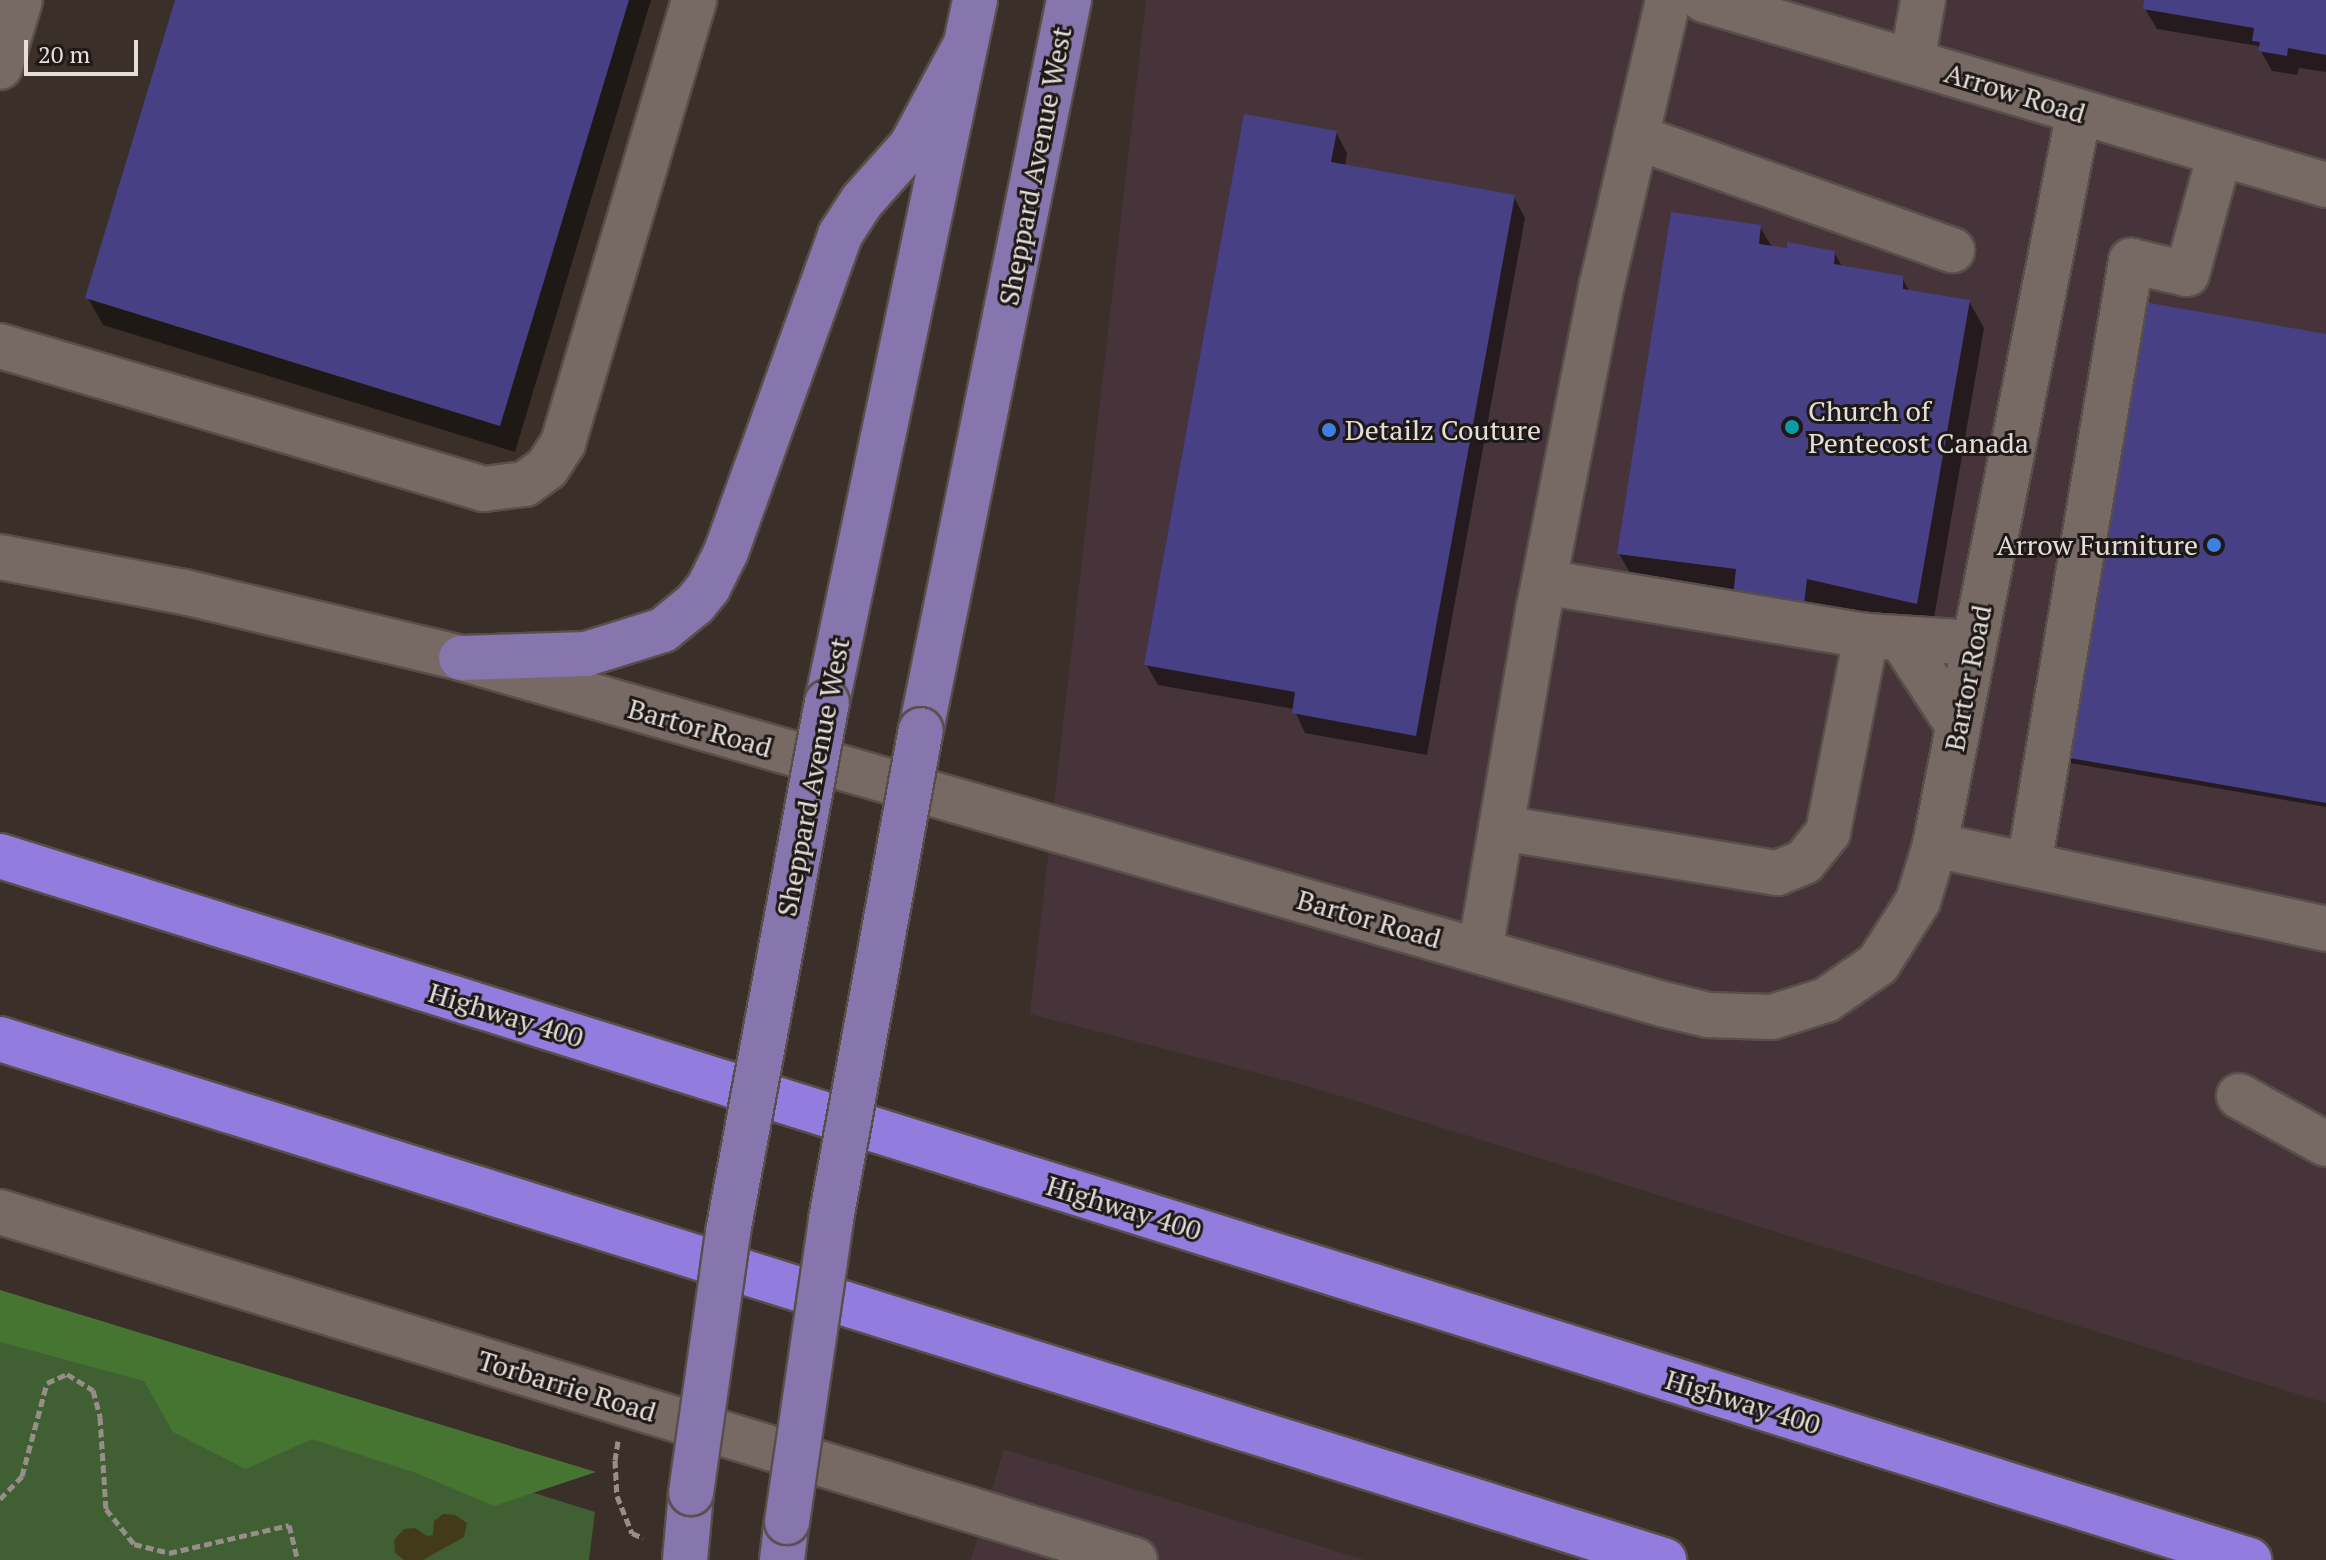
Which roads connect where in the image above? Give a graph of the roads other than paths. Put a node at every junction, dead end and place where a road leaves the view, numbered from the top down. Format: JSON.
{"nodes":[{"id":1,"x":694,"y":0,"type":"edge"},
{"id":2,"x":975,"y":0,"type":"edge"},
{"id":3,"x":1069,"y":0,"type":"edge"},
{"id":4,"x":1668,"y":0,"type":"edge"},
{"id":5,"x":1704,"y":0,"type":"edge"},
{"id":6,"x":1923,"y":0,"type":"edge"},
{"id":7,"x":11,"y":13,"type":"edge"},
{"id":8,"x":964,"y":47,"type":"junction"},
{"id":9,"x":1912,"y":62,"type":"junction"},
{"id":10,"x":0,"y":67,"type":"edge"},
{"id":11,"x":2079,"y":112,"type":"junction"},
{"id":12,"x":1636,"y":137,"type":"junction"},
{"id":13,"x":2220,"y":153,"type":"junction"},
{"id":14,"x":2326,"y":185,"type":"edge"},
{"id":15,"x":1952,"y":250,"type":"dead end"},
{"id":16,"x":0,"y":346,"type":"edge"},
{"id":17,"x":0,"y":557,"type":"edge"},
{"id":18,"x":1545,"y":582,"type":"junction"},
{"id":19,"x":1884,"y":638,"type":"junction"},
{"id":20,"x":1975,"y":643,"type":"junction"},
{"id":21,"x":461,"y":658,"type":"junction"},
{"id":22,"x":1958,"y":726,"type":"junction"},
{"id":23,"x":1502,"y":828,"type":"junction"},
{"id":24,"x":1935,"y":845,"type":"junction"},
{"id":25,"x":0,"y":856,"type":"edge"},
{"id":26,"x":2029,"y":865,"type":"junction"},
{"id":27,"x":2326,"y":929,"type":"edge"},
{"id":28,"x":1480,"y":951,"type":"junction"},
{"id":29,"x":0,"y":1039,"type":"edge"},
{"id":30,"x":2239,"y":1096,"type":"dead end"},
{"id":31,"x":2326,"y":1144,"type":"edge"},
{"id":32,"x":0,"y":1212,"type":"edge"},
{"id":33,"x":785,"y":1541,"type":"edge"},
{"id":34,"x":685,"y":1560,"type":"edge"},
{"id":35,"x":1135,"y":1560,"type":"edge"},
{"id":36,"x":1664,"y":1560,"type":"edge"},
{"id":37,"x":2249,"y":1560,"type":"edge"}],
"edges":[{"from":1,"to":16,"type":"street"},
{"from":2,"to":8,"type":"main road","name":"Sheppard Avenue West"},
{"from":3,"to":33,"type":"main road","name":"Sheppard Avenue West","bridge":true},
{"from":4,"to":12,"type":"street"},
{"from":5,"to":9,"type":"street","name":"Arrow Road"},
{"from":6,"to":9,"type":"street"},
{"from":7,"to":10,"type":"street"},
{"from":8,"to":21,"type":"main road"},
{"from":8,"to":34,"type":"main road","name":"Sheppard Avenue West","bridge":true},
{"from":9,"to":11,"type":"street","name":"Arrow Road"},
{"from":11,"to":13,"type":"street","name":"Arrow Road"},
{"from":11,"to":20,"type":"street","name":"Bartor Road"},
{"from":12,"to":15,"type":"street"},
{"from":12,"to":18,"type":"street"},
{"from":13,"to":14,"type":"street","name":"Arrow Road"},
{"from":13,"to":26,"type":"street"},
{"from":17,"to":21,"type":"street","name":"Bartor Road"},
{"from":18,"to":19,"type":"street"},
{"from":18,"to":23,"type":"street"},
{"from":19,"to":20,"type":"street"},
{"from":19,"to":22,"type":"street"},
{"from":19,"to":23,"type":"street"},
{"from":20,"to":22,"type":"street","name":"Bartor Road"},
{"from":21,"to":28,"type":"street","name":"Bartor Road"},
{"from":22,"to":24,"type":"street","name":"Bartor Road"},
{"from":23,"to":28,"type":"street"},
{"from":24,"to":26,"type":"street"},
{"from":24,"to":28,"type":"street","name":"Bartor Road"},
{"from":25,"to":37,"type":"highway","name":"Highway 400"},
{"from":26,"to":27,"type":"street"},
{"from":29,"to":36,"type":"highway"},
{"from":30,"to":31,"type":"street"},
{"from":32,"to":35,"type":"street","name":"Torbarrie Road"}]}
